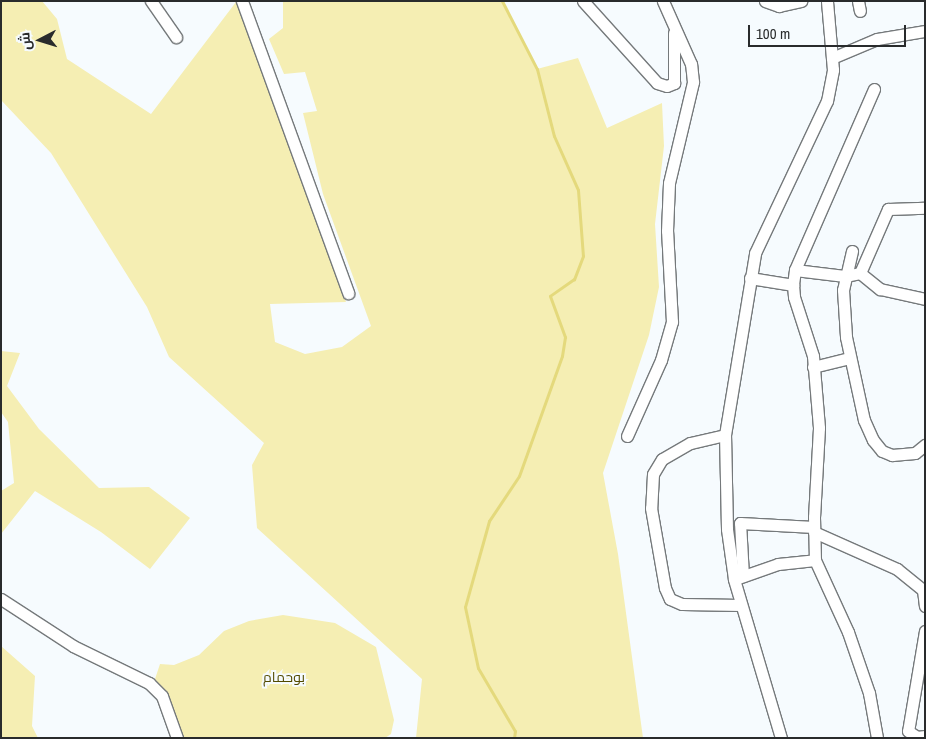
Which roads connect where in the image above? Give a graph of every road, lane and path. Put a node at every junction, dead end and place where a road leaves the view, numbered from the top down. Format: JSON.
{"nodes":[{"id":1,"x":151,"y":1,"type":"edge"},
{"id":2,"x":242,"y":1,"type":"edge"},
{"id":3,"x":582,"y":1,"type":"edge"},
{"id":4,"x":663,"y":1,"type":"edge"},
{"id":5,"x":765,"y":1,"type":"edge"},
{"id":6,"x":801,"y":1,"type":"edge"},
{"id":7,"x":827,"y":1,"type":"edge"},
{"id":8,"x":674,"y":29,"type":"junction"},
{"id":9,"x":925,"y":31,"type":"edge"},
{"id":10,"x":176,"y":37,"type":"dead end"},
{"id":11,"x":832,"y":58,"type":"junction"},
{"id":12,"x":874,"y":89,"type":"dead end"},
{"id":13,"x":925,"y":208,"type":"edge"},
{"id":14,"x":852,"y":252,"type":"dead end"},
{"id":15,"x":796,"y":270,"type":"junction"},
{"id":16,"x":860,"y":273,"type":"junction"},
{"id":17,"x":845,"y":276,"type":"junction"},
{"id":18,"x":750,"y":278,"type":"junction"},
{"id":19,"x":793,"y":285,"type":"junction"},
{"id":20,"x":348,"y":293,"type":"dead end"},
{"id":21,"x":925,"y":299,"type":"edge"},
{"id":22,"x":849,"y":358,"type":"junction"},
{"id":23,"x":813,"y":367,"type":"junction"},
{"id":24,"x":627,"y":436,"type":"dead end"},
{"id":25,"x":725,"y":436,"type":"junction"},
{"id":26,"x":925,"y":445,"type":"edge"},
{"id":27,"x":727,"y":521,"type":"junction"},
{"id":28,"x":740,"y":523,"type":"junction"},
{"id":29,"x":814,"y":529,"type":"junction"},
{"id":30,"x":815,"y":560,"type":"junction"},
{"id":31,"x":738,"y":577,"type":"junction"},
{"id":32,"x":1,"y":598,"type":"edge"},
{"id":33,"x":740,"y":604,"type":"junction"},
{"id":34,"x":925,"y":606,"type":"edge"},
{"id":35,"x":925,"y":631,"type":"edge"},
{"id":36,"x":925,"y":736,"type":"edge"},
{"id":37,"x":178,"y":738,"type":"edge"},
{"id":38,"x":781,"y":738,"type":"edge"},
{"id":39,"x":877,"y":738,"type":"edge"}],
"edges":[{"from":1,"to":10,"type":"street"},
{"from":2,"to":20,"type":"street"},
{"from":3,"to":8,"type":"street"},
{"from":4,"to":8,"type":"street"},
{"from":5,"to":6,"type":"street"},
{"from":7,"to":11,"type":"street"},
{"from":8,"to":24,"type":"street"},
{"from":9,"to":11,"type":"street"},
{"from":11,"to":18,"type":"street"},
{"from":12,"to":15,"type":"street"},
{"from":13,"to":16,"type":"street"},
{"from":14,"to":17,"type":"street"},
{"from":15,"to":17,"type":"street"},
{"from":15,"to":19,"type":"street"},
{"from":16,"to":17,"type":"street"},
{"from":16,"to":21,"type":"street"},
{"from":17,"to":22,"type":"street"},
{"from":18,"to":19,"type":"street"},
{"from":18,"to":25,"type":"street"},
{"from":19,"to":23,"type":"street"},
{"from":22,"to":23,"type":"street"},
{"from":22,"to":26,"type":"street"},
{"from":23,"to":29,"type":"street"},
{"from":25,"to":27,"type":"street"},
{"from":25,"to":33,"type":"street"},
{"from":27,"to":28,"type":"street"},
{"from":27,"to":31,"type":"street"},
{"from":28,"to":29,"type":"street"},
{"from":28,"to":31,"type":"street"},
{"from":29,"to":30,"type":"street"},
{"from":29,"to":34,"type":"street"},
{"from":30,"to":31,"type":"street"},
{"from":30,"to":39,"type":"street"},
{"from":31,"to":33,"type":"street"},
{"from":32,"to":37,"type":"street"},
{"from":33,"to":38,"type":"street"},
{"from":35,"to":36,"type":"street"}]}
